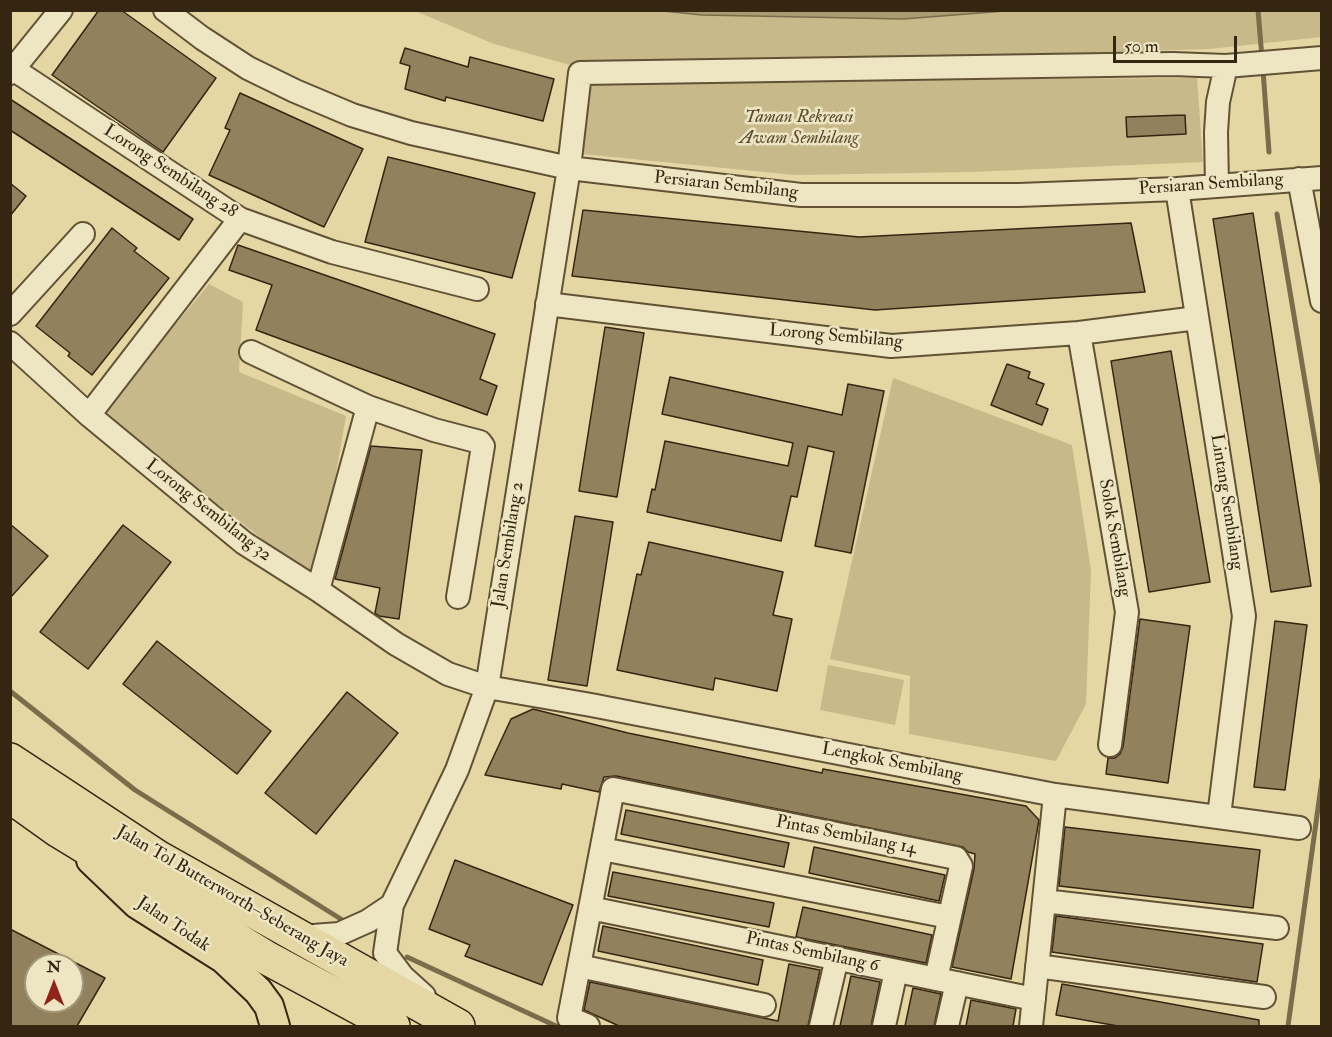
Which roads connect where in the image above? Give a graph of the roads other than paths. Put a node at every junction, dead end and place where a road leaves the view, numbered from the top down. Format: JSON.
{"nodes":[{"id":1,"x":61,"y":10,"type":"edge"},
{"id":2,"x":165,"y":10,"type":"edge"},
{"id":3,"x":1322,"y":58,"type":"edge"},
{"id":4,"x":1226,"y":66,"type":"junction"},
{"id":5,"x":12,"y":71,"type":"edge"},
{"id":6,"x":569,"y":168,"type":"junction"},
{"id":7,"x":1322,"y":178,"type":"edge"},
{"id":8,"x":1299,"y":179,"type":"junction"},
{"id":9,"x":1216,"y":186,"type":"junction"},
{"id":10,"x":1177,"y":189,"type":"junction"},
{"id":11,"x":240,"y":219,"type":"junction"},
{"id":12,"x":83,"y":234,"type":"dead end"},
{"id":13,"x":477,"y":289,"type":"dead end"},
{"id":14,"x":1322,"y":301,"type":"edge"},
{"id":15,"x":548,"y":304,"type":"junction"},
{"id":16,"x":10,"y":314,"type":"edge"},
{"id":17,"x":1197,"y":318,"type":"junction"},
{"id":18,"x":1079,"y":333,"type":"junction"},
{"id":19,"x":10,"y":343,"type":"edge"},
{"id":20,"x":251,"y":352,"type":"dead end"},
{"id":21,"x":368,"y":407,"type":"junction"},
{"id":22,"x":89,"y":415,"type":"junction"},
{"id":23,"x":318,"y":590,"type":"junction"},
{"id":24,"x":458,"y":597,"type":"dead end"},
{"id":25,"x":487,"y":687,"type":"junction"},
{"id":26,"x":1110,"y":745,"type":"dead end"},
{"id":27,"x":10,"y":760,"type":"edge"},
{"id":28,"x":1055,"y":795,"type":"junction"},
{"id":29,"x":10,"y":796,"type":"edge"},
{"id":30,"x":1219,"y":816,"type":"junction"},
{"id":31,"x":1299,"y":828,"type":"dead end"},
{"id":32,"x":59,"y":831,"type":"junction"},
{"id":33,"x":602,"y":849,"type":"junction"},
{"id":34,"x":1044,"y":901,"type":"junction"},
{"id":35,"x":392,"y":905,"type":"junction"},
{"id":36,"x":590,"y":908,"type":"junction"},
{"id":37,"x":949,"y":917,"type":"junction"},
{"id":38,"x":1277,"y":928,"type":"dead end"},
{"id":39,"x":299,"y":937,"type":"junction"},
{"id":40,"x":837,"y":958,"type":"junction"},
{"id":41,"x":579,"y":966,"type":"junction"},
{"id":42,"x":1037,"y":966,"type":"junction"},
{"id":43,"x":896,"y":970,"type":"junction"},
{"id":44,"x":946,"y":981,"type":"junction"},
{"id":45,"x":1264,"y":997,"type":"dead end"},
{"id":46,"x":1034,"y":999,"type":"junction"},
{"id":47,"x":764,"y":1005,"type":"dead end"},
{"id":48,"x":455,"y":1025,"type":"edge"},
{"id":49,"x":275,"y":1026,"type":"edge"},
{"id":50,"x":393,"y":1026,"type":"edge"},
{"id":51,"x":588,"y":1026,"type":"edge"},
{"id":52,"x":821,"y":1026,"type":"edge"},
{"id":53,"x":884,"y":1026,"type":"edge"},
{"id":54,"x":947,"y":1026,"type":"edge"},
{"id":55,"x":1031,"y":1026,"type":"edge"}],
"edges":[{"from":1,"to":5,"type":"street"},
{"from":2,"to":6,"type":"street","name":"Persiaran Sembilang"},
{"from":3,"to":4,"type":"street"},
{"from":4,"to":6,"type":"street","name":"Jalan Sembilang 2"},
{"from":4,"to":9,"type":"street"},
{"from":5,"to":11,"type":"street","name":"Lorong Sembilang 28"},
{"from":6,"to":10,"type":"street","name":"Persiaran Sembilang"},
{"from":6,"to":15,"type":"street","name":"Jalan Sembilang 2"},
{"from":7,"to":8,"type":"street","name":"Persiaran Sembilang"},
{"from":8,"to":9,"type":"street","name":"Persiaran Sembilang"},
{"from":8,"to":14,"type":"street"},
{"from":9,"to":10,"type":"street","name":"Persiaran Sembilang"},
{"from":10,"to":17,"type":"street","name":"Lintang Sembilang"},
{"from":11,"to":13,"type":"street","name":"Lorong Sembilang 28"},
{"from":11,"to":22,"type":"street"},
{"from":12,"to":16,"type":"street"},
{"from":15,"to":18,"type":"street","name":"Lorong Sembilang"},
{"from":15,"to":25,"type":"street","name":"Jalan Sembilang 2"},
{"from":17,"to":18,"type":"street","name":"Lorong Sembilang"},
{"from":17,"to":30,"type":"street","name":"Lintang Sembilang"},
{"from":18,"to":26,"type":"street","name":"Solok Sembilang"},
{"from":19,"to":22,"type":"street","name":"Lorong Sembilang 32"},
{"from":20,"to":21,"type":"street"},
{"from":21,"to":23,"type":"street"},
{"from":21,"to":24,"type":"street"},
{"from":22,"to":23,"type":"street","name":"Lorong Sembilang 32"},
{"from":23,"to":25,"type":"street","name":"Lorong Sembilang 32"},
{"from":25,"to":28,"type":"street","name":"Lengkok Sembilang"},
{"from":25,"to":35,"type":"street","name":"Jalan Sembilang 2"},
{"from":27,"to":39,"type":"highway","name":"Jalan Tol Butterworth–Seberang Jaya"},
{"from":28,"to":30,"type":"street","name":"Lengkok Sembilang"},
{"from":28,"to":34,"type":"street"},
{"from":29,"to":32,"type":"highway","name":"Jalan Tol Butterworth–Seberang Jaya"},
{"from":30,"to":31,"type":"street","name":"Lengkok Sembilang"},
{"from":32,"to":49,"type":"main road","name":"Jalan Todak"},
{"from":32,"to":50,"type":"highway","name":"Jalan Tol Butterworth–Seberang Jaya"},
{"from":33,"to":36,"type":"street"},
{"from":33,"to":37,"type":"street"},
{"from":33,"to":37,"type":"street","name":"Pintas Sembilang 14"},
{"from":34,"to":38,"type":"street"},
{"from":34,"to":42,"type":"street"},
{"from":35,"to":39,"type":"street"},
{"from":35,"to":48,"type":"street","name":"Jalan Sembilang 2"},
{"from":36,"to":40,"type":"street","name":"Pintas Sembilang 6"},
{"from":36,"to":41,"type":"street"},
{"from":37,"to":44,"type":"street","name":"Pintas Sembilang 14"},
{"from":39,"to":48,"type":"highway","name":"Jalan Tol Butterworth–Seberang Jaya"},
{"from":40,"to":43,"type":"street","name":"Pintas Sembilang 6"},
{"from":40,"to":52,"type":"street"},
{"from":41,"to":47,"type":"street"},
{"from":41,"to":51,"type":"street"},
{"from":42,"to":45,"type":"street"},
{"from":42,"to":46,"type":"street"},
{"from":43,"to":44,"type":"street","name":"Pintas Sembilang 6"},
{"from":43,"to":53,"type":"street"},
{"from":44,"to":46,"type":"street","name":"Pintas Sembilang 6"},
{"from":44,"to":54,"type":"street","name":"Pintas Sembilang 14"},
{"from":46,"to":55,"type":"street"}]}
